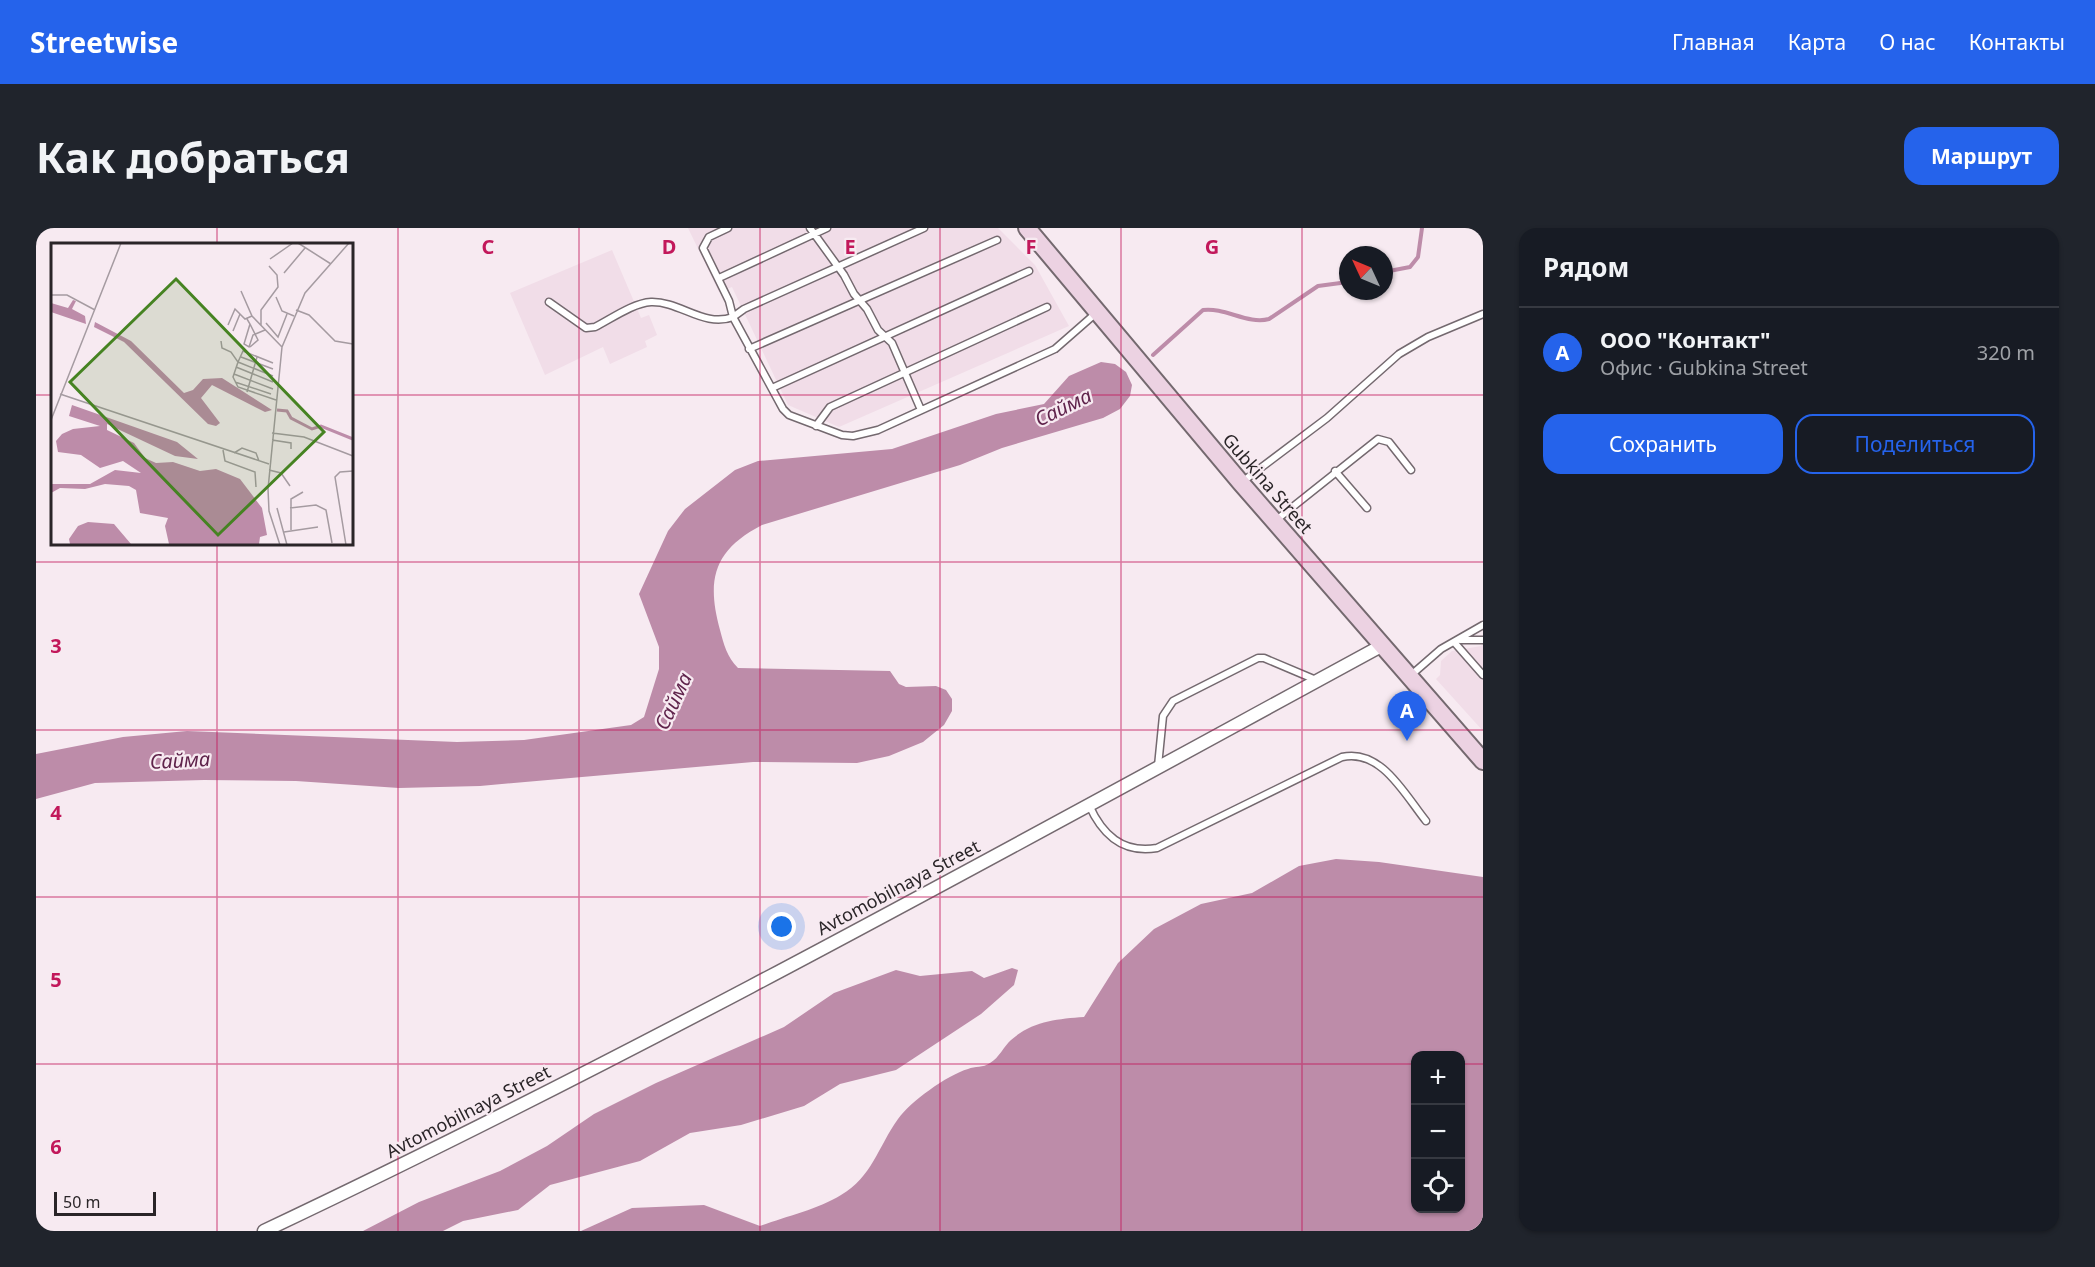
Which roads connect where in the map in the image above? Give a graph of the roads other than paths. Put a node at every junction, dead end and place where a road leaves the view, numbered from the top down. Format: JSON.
{"nodes":[{"id":1,"x":728,"y":228,"type":"edge"},
{"id":2,"x":826,"y":228,"type":"edge"},
{"id":3,"x":924,"y":228,"type":"edge"},
{"id":4,"x":1027,"y":228,"type":"edge"},
{"id":5,"x":812,"y":231,"type":"edge"},
{"id":6,"x":997,"y":240,"type":"dead end"},
{"id":7,"x":837,"y":267,"type":"junction"},
{"id":8,"x":1029,"y":271,"type":"dead end"},
{"id":9,"x":719,"y":278,"type":"junction"},
{"id":10,"x":860,"y":301,"type":"junction"},
{"id":11,"x":549,"y":302,"type":"dead end"},
{"id":12,"x":1047,"y":307,"type":"dead end"},
{"id":13,"x":1097,"y":312,"type":"junction"},
{"id":14,"x":1483,"y":314,"type":"edge"},
{"id":15,"x":733,"y":317,"type":"junction"},
{"id":16,"x":885,"y":337,"type":"junction"},
{"id":17,"x":750,"y":349,"type":"junction"},
{"id":18,"x":905,"y":373,"type":"junction"},
{"id":19,"x":772,"y":388,"type":"junction"},
{"id":20,"x":921,"y":410,"type":"junction"},
{"id":21,"x":816,"y":426,"type":"junction"},
{"id":22,"x":1411,"y":470,"type":"dead end"},
{"id":23,"x":1335,"y":471,"type":"junction"},
{"id":24,"x":1241,"y":483,"type":"junction"},
{"id":25,"x":1366,"y":508,"type":"dead end"},
{"id":26,"x":1275,"y":522,"type":"junction"},
{"id":27,"x":1481,"y":628,"type":"edge"},
{"id":28,"x":1483,"y":640,"type":"edge"},
{"id":29,"x":1454,"y":642,"type":"junction"},
{"id":30,"x":1383,"y":645,"type":"junction"},
{"id":31,"x":1483,"y":675,"type":"edge"},
{"id":32,"x":1409,"y":676,"type":"junction"},
{"id":33,"x":1317,"y":680,"type":"junction"},
{"id":34,"x":1483,"y":760,"type":"edge"},
{"id":35,"x":1158,"y":767,"type":"junction"},
{"id":36,"x":1088,"y":805,"type":"junction"},
{"id":37,"x":1426,"y":821,"type":"dead end"},
{"id":38,"x":264,"y":1231,"type":"edge"}],
"edges":[{"from":1,"to":9,"type":"lane"},
{"from":2,"to":5,"type":"lane"},
{"from":3,"to":7,"type":"lane"},
{"from":4,"to":13,"type":"street","name":"Gubkina Street"},
{"from":5,"to":7,"type":"lane"},
{"from":5,"to":9,"type":"lane"},
{"from":6,"to":10,"type":"lane"},
{"from":7,"to":10,"type":"lane"},
{"from":7,"to":15,"type":"lane"},
{"from":8,"to":16,"type":"lane"},
{"from":9,"to":15,"type":"lane"},
{"from":10,"to":16,"type":"lane"},
{"from":10,"to":17,"type":"lane"},
{"from":11,"to":15,"type":"lane"},
{"from":12,"to":18,"type":"lane"},
{"from":13,"to":20,"type":"lane"},
{"from":13,"to":24,"type":"street","name":"Gubkina Street"},
{"from":14,"to":24,"type":"lane"},
{"from":15,"to":17,"type":"lane"},
{"from":16,"to":18,"type":"lane"},
{"from":16,"to":19,"type":"lane"},
{"from":17,"to":19,"type":"lane"},
{"from":18,"to":20,"type":"lane"},
{"from":18,"to":21,"type":"lane"},
{"from":19,"to":21,"type":"lane"},
{"from":20,"to":21,"type":"lane"},
{"from":22,"to":23,"type":"lane"},
{"from":23,"to":25,"type":"lane"},
{"from":23,"to":26,"type":"lane"},
{"from":24,"to":26,"type":"street","name":"Gubkina Street"},
{"from":26,"to":30,"type":"street","name":"Gubkina Street"},
{"from":27,"to":29,"type":"lane"},
{"from":28,"to":29,"type":"lane"},
{"from":29,"to":31,"type":"lane"},
{"from":29,"to":32,"type":"lane"},
{"from":30,"to":32,"type":"street","name":"Gubkina Street"},
{"from":30,"to":33,"type":"street","name":"Avtomobilnaya Street"},
{"from":32,"to":34,"type":"street","name":"Gubkina Street"},
{"from":33,"to":35,"type":"street","name":"Avtomobilnaya Street"},
{"from":33,"to":35,"type":"lane"},
{"from":35,"to":36,"type":"street","name":"Avtomobilnaya Street"},
{"from":36,"to":37,"type":"lane"},
{"from":36,"to":38,"type":"street","name":"Avtomobilnaya Street"}]}
